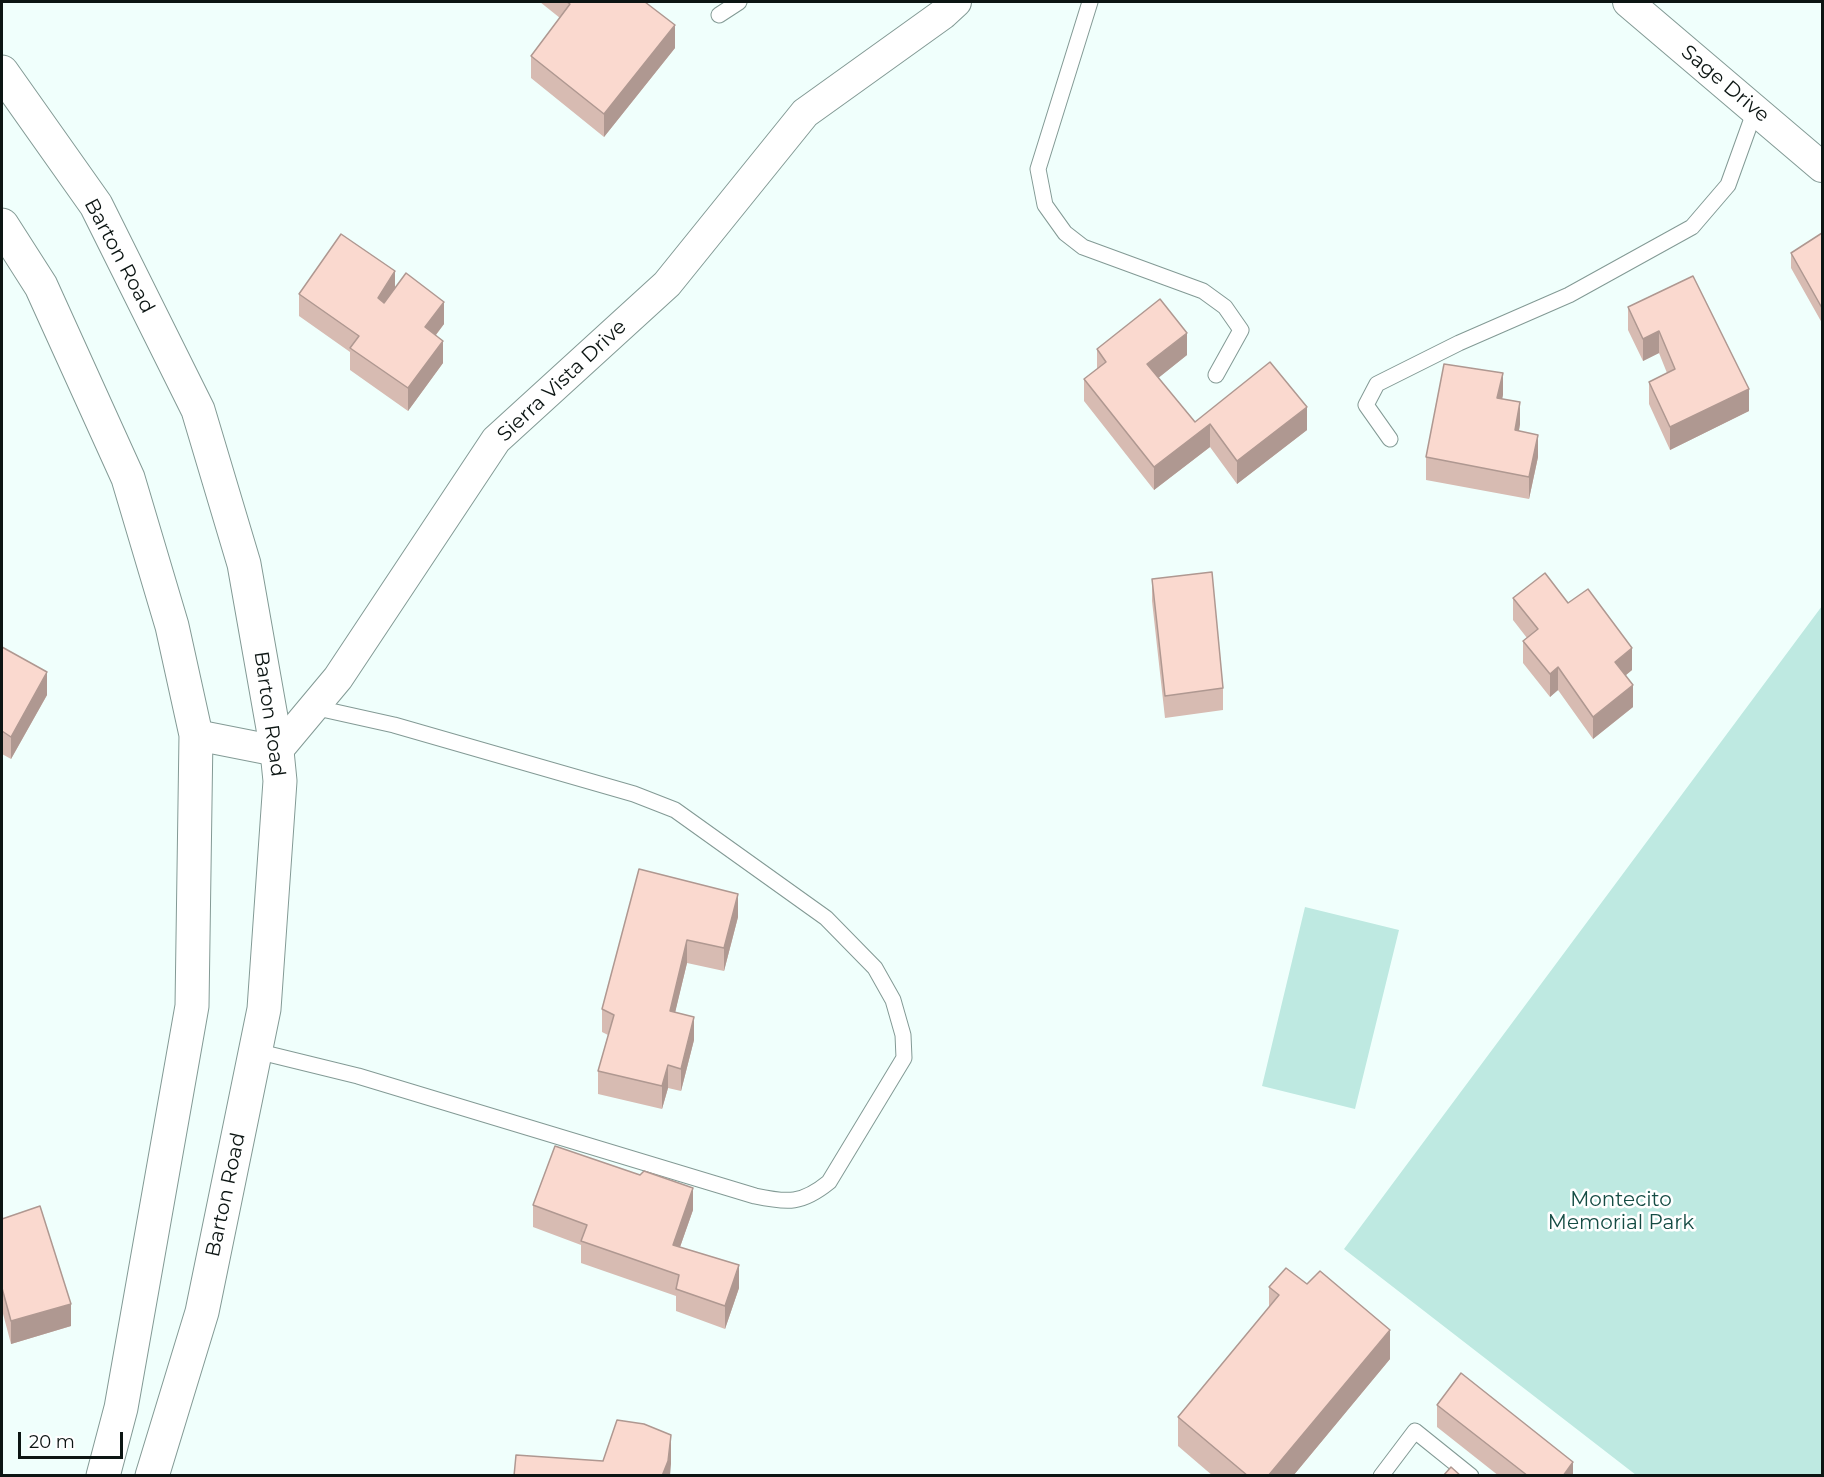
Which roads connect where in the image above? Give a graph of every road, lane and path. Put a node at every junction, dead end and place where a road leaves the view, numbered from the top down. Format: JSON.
{"nodes":[{"id":1,"x":739,"y":2,"type":"edge"},
{"id":2,"x":956,"y":2,"type":"edge"},
{"id":3,"x":1090,"y":2,"type":"edge"},
{"id":4,"x":1628,"y":2,"type":"edge"},
{"id":5,"x":719,"y":15,"type":"dead end"},
{"id":6,"x":2,"y":72,"type":"edge"},
{"id":7,"x":1755,"y":110,"type":"junction"},
{"id":8,"x":1822,"y":167,"type":"edge"},
{"id":9,"x":2,"y":225,"type":"edge"},
{"id":10,"x":1216,"y":375,"type":"dead end"},
{"id":11,"x":1390,"y":439,"type":"dead end"},
{"id":12,"x":314,"y":707,"type":"junction"},
{"id":13,"x":196,"y":735,"type":"junction"},
{"id":14,"x":278,"y":751,"type":"junction"},
{"id":15,"x":256,"y":1051,"type":"junction"},
{"id":16,"x":103,"y":1476,"type":"edge"},
{"id":17,"x":152,"y":1476,"type":"edge"},
{"id":18,"x":1381,"y":1476,"type":"edge"},
{"id":19,"x":1471,"y":1476,"type":"edge"}],
"edges":[{"from":1,"to":5,"type":"lane"},
{"from":2,"to":12,"type":"street","name":"Sierra Vista Drive"},
{"from":3,"to":10,"type":"lane"},
{"from":4,"to":7,"type":"street","name":"Sage Drive"},
{"from":6,"to":14,"type":"main road","name":"Barton Road"},
{"from":7,"to":8,"type":"street","name":"Sage Drive"},
{"from":7,"to":11,"type":"lane"},
{"from":9,"to":13,"type":"main road"},
{"from":12,"to":14,"type":"street","name":"Sierra Vista Drive"},
{"from":12,"to":15,"type":"lane"},
{"from":13,"to":14,"type":"street"},
{"from":13,"to":16,"type":"main road"},
{"from":14,"to":15,"type":"main road","name":"Barton Road"},
{"from":15,"to":17,"type":"main road","name":"Barton Road"},
{"from":18,"to":19,"type":"lane"}]}
